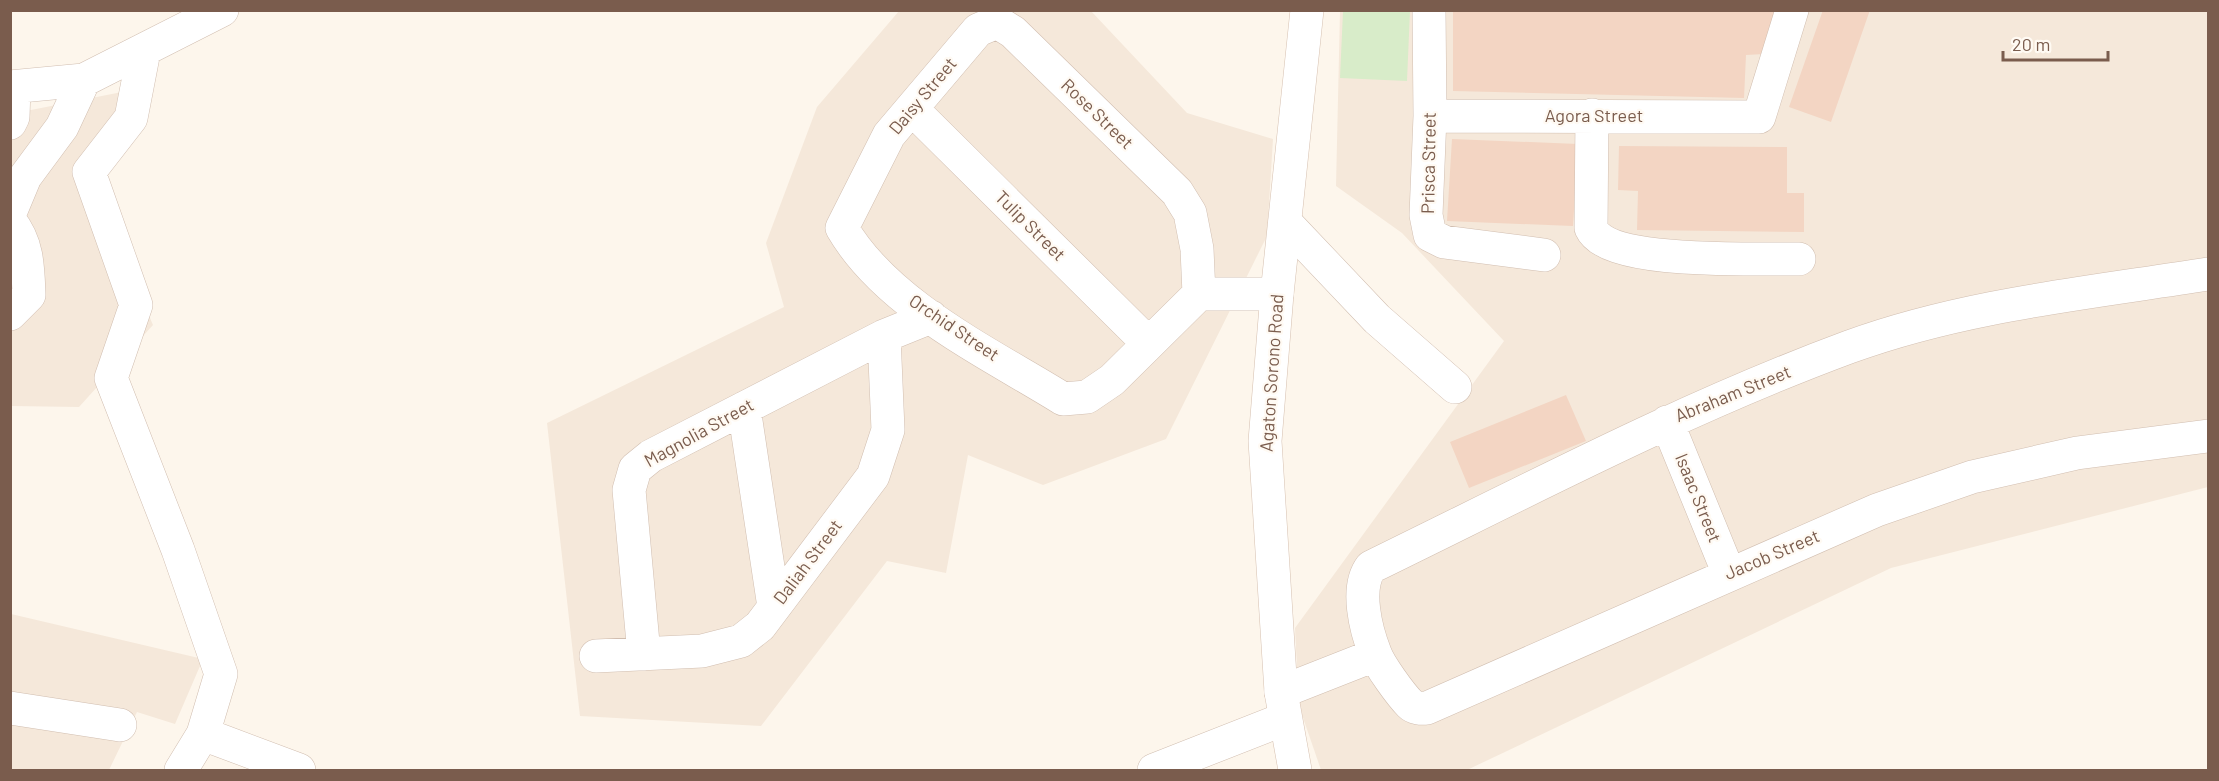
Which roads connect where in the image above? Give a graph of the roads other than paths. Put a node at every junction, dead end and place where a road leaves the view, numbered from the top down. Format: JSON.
{"nodes":[{"id":1,"x":222,"y":10,"type":"edge"},
{"id":2,"x":1307,"y":10,"type":"edge"},
{"id":3,"x":1429,"y":10,"type":"edge"},
{"id":4,"x":1792,"y":10,"type":"edge"},
{"id":5,"x":997,"y":22,"type":"joint"},
{"id":6,"x":144,"y":51,"type":"junction"},
{"id":7,"x":84,"y":80,"type":"junction"},
{"id":8,"x":12,"y":87,"type":"edge"},
{"id":9,"x":912,"y":109,"type":"junction"},
{"id":10,"x":1430,"y":116,"type":"junction"},
{"id":11,"x":1592,"y":116,"type":"junction"},
{"id":12,"x":10,"y":123,"type":"edge"},
{"id":13,"x":13,"y":222,"type":"edge"},
{"id":14,"x":1284,"y":222,"type":"junction"},
{"id":15,"x":853,"y":247,"type":"joint"},
{"id":16,"x":1544,"y":255,"type":"dead end"},
{"id":17,"x":1799,"y":259,"type":"dead end"},
{"id":18,"x":2208,"y":274,"type":"edge"},
{"id":19,"x":1199,"y":294,"type":"junction"},
{"id":20,"x":1277,"y":294,"type":"junction"},
{"id":21,"x":10,"y":314,"type":"edge"},
{"id":22,"x":931,"y":317,"type":"junction"},
{"id":23,"x":884,"y":336,"type":"junction"},
{"id":24,"x":1148,"y":343,"type":"junction"},
{"id":25,"x":1455,"y":387,"type":"dead end"},
{"id":26,"x":744,"y":408,"type":"junction"},
{"id":27,"x":1667,"y":422,"type":"junction"},
{"id":28,"x":2208,"y":436,"type":"edge"},
{"id":29,"x":1729,"y":574,"type":"junction"},
{"id":30,"x":774,"y":607,"type":"junction"},
{"id":31,"x":644,"y":654,"type":"junction"},
{"id":32,"x":1375,"y":655,"type":"junction"},
{"id":33,"x":596,"y":657,"type":"dead end"},
{"id":34,"x":1283,"y":706,"type":"junction"},
{"id":35,"x":10,"y":708,"type":"edge"},
{"id":36,"x":120,"y":725,"type":"dead end"},
{"id":37,"x":203,"y":734,"type":"junction"},
{"id":38,"x":181,"y":771,"type":"edge"},
{"id":39,"x":299,"y":771,"type":"edge"},
{"id":40,"x":1154,"y":771,"type":"edge"},
{"id":41,"x":1295,"y":771,"type":"edge"}],
"edges":[{"from":1,"to":6,"type":"street"},
{"from":2,"to":14,"type":"street","name":"Agaton Sorono Road"},
{"from":3,"to":10,"type":"street","name":"Prisca Street"},
{"from":4,"to":11,"type":"street","name":"Agora Street"},
{"from":5,"to":9,"type":"street","name":"Daisy Street"},
{"from":5,"to":19,"type":"street","name":"Rose Street"},
{"from":6,"to":7,"type":"street"},
{"from":6,"to":37,"type":"street"},
{"from":7,"to":8,"type":"street"},
{"from":7,"to":13,"type":"street"},
{"from":8,"to":12,"type":"street"},
{"from":9,"to":15,"type":"street","name":"Daisy Street"},
{"from":9,"to":24,"type":"street","name":"Tulip Street"},
{"from":10,"to":11,"type":"street","name":"Agora Street"},
{"from":10,"to":16,"type":"street","name":"Prisca Street"},
{"from":11,"to":17,"type":"street"},
{"from":13,"to":21,"type":"street"},
{"from":14,"to":20,"type":"street","name":"Agaton Sorono Road"},
{"from":14,"to":25,"type":"street"},
{"from":15,"to":22,"type":"street","name":"Orchid Street"},
{"from":18,"to":27,"type":"street","name":"Abraham Street"},
{"from":19,"to":20,"type":"street"},
{"from":19,"to":24,"type":"street"},
{"from":20,"to":34,"type":"street","name":"Agaton Sorono Road"},
{"from":22,"to":23,"type":"street","name":"Magnolia Street"},
{"from":22,"to":24,"type":"street","name":"Orchid Street"},
{"from":23,"to":26,"type":"street","name":"Magnolia Street"},
{"from":23,"to":30,"type":"street","name":"Daliah Street"},
{"from":26,"to":30,"type":"street"},
{"from":26,"to":31,"type":"street","name":"Magnolia Street"},
{"from":27,"to":29,"type":"street","name":"Isaac Street"},
{"from":27,"to":32,"type":"street","name":"Abraham Street"},
{"from":28,"to":29,"type":"street","name":"Jacob Street"},
{"from":29,"to":32,"type":"street","name":"Jacob Street"},
{"from":30,"to":31,"type":"street","name":"Daliah Street"},
{"from":31,"to":33,"type":"street","name":"Daliah Street"},
{"from":32,"to":34,"type":"street"},
{"from":34,"to":40,"type":"street"},
{"from":34,"to":41,"type":"street","name":"Agaton Sorono Road"},
{"from":35,"to":36,"type":"street"},
{"from":37,"to":38,"type":"street"},
{"from":37,"to":39,"type":"street"}]}
